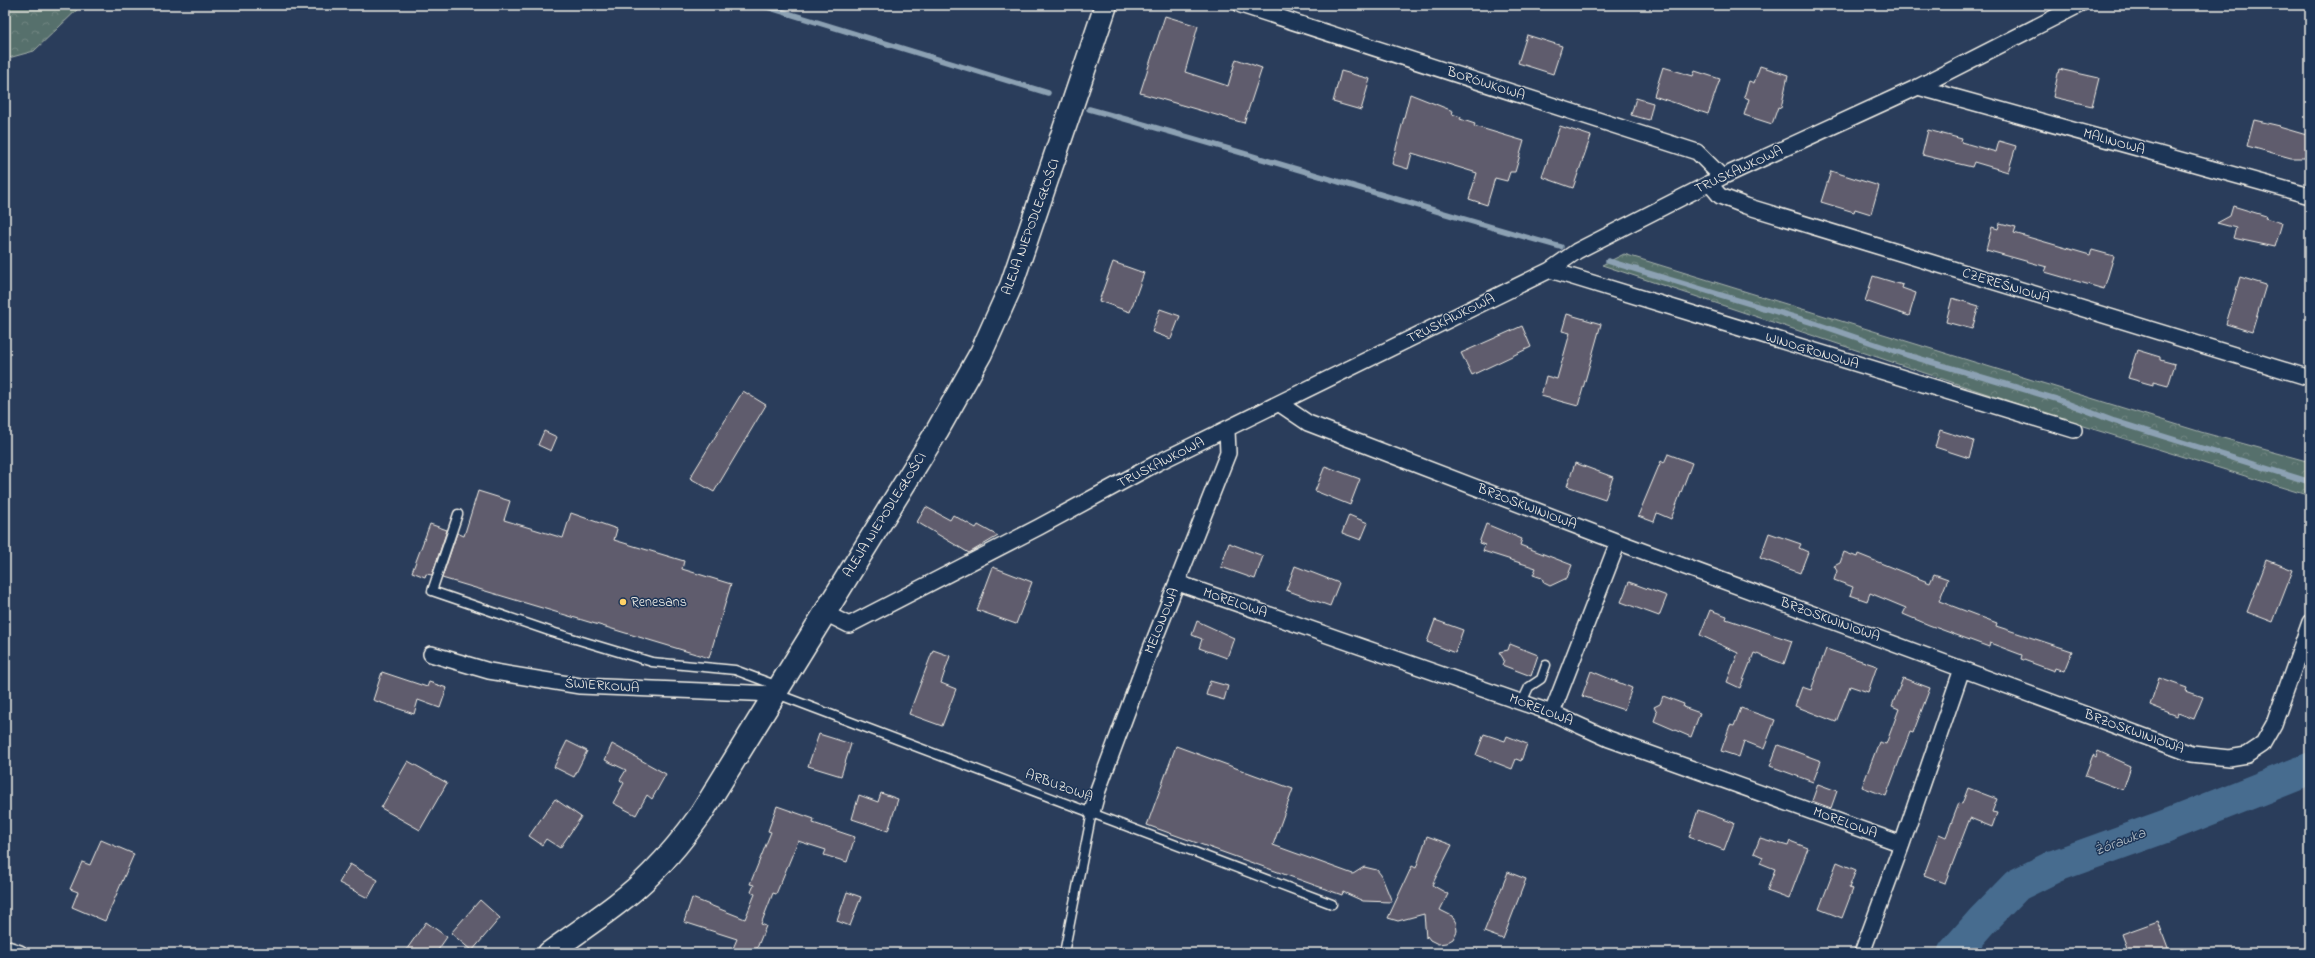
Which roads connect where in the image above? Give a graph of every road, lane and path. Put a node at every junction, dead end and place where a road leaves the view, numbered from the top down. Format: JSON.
{"nodes":[{"id":1,"x":1106,"y":5,"type":"edge"},
{"id":2,"x":1241,"y":5,"type":"edge"},
{"id":3,"x":2079,"y":5,"type":"edge"},
{"id":4,"x":1918,"y":87,"type":"junction"},
{"id":5,"x":1715,"y":180,"type":"junction"},
{"id":6,"x":2310,"y":196,"type":"edge"},
{"id":7,"x":1550,"y":270,"type":"junction"},
{"id":8,"x":2310,"y":378,"type":"edge"},
{"id":9,"x":1280,"y":404,"type":"junction"},
{"id":10,"x":1228,"y":430,"type":"junction"},
{"id":11,"x":2074,"y":430,"type":"dead end"},
{"id":12,"x":458,"y":514,"type":"dead end"},
{"id":13,"x":1618,"y":542,"type":"junction"},
{"id":14,"x":1178,"y":583,"type":"junction"},
{"id":15,"x":825,"y":614,"type":"junction"},
{"id":16,"x":2310,"y":622,"type":"edge"},
{"id":17,"x":431,"y":654,"type":"dead end"},
{"id":18,"x":1546,"y":665,"type":"dead end"},
{"id":19,"x":1962,"y":669,"type":"junction"},
{"id":20,"x":779,"y":690,"type":"junction"},
{"id":21,"x":1522,"y":702,"type":"junction"},
{"id":22,"x":1552,"y":713,"type":"junction"},
{"id":23,"x":1092,"y":812,"type":"junction"},
{"id":24,"x":1902,"y":844,"type":"junction"},
{"id":25,"x":1332,"y":904,"type":"dead end"},
{"id":26,"x":5,"y":948,"type":"edge"},
{"id":27,"x":20,"y":953,"type":"edge"},
{"id":28,"x":549,"y":953,"type":"edge"},
{"id":29,"x":1064,"y":953,"type":"edge"},
{"id":30,"x":1862,"y":953,"type":"edge"}],
"edges":[{"from":1,"to":15,"type":"street","name":"ALEJA NIEPODLEGŁOŚCI"},
{"from":2,"to":5,"type":"street","name":"BORÓWKOWA"},
{"from":3,"to":4,"type":"street","name":"TRUSKAWKOWA"},
{"from":4,"to":5,"type":"street","name":"TRUSKAWKOWA"},
{"from":4,"to":6,"type":"street","name":"MALINOWA"},
{"from":5,"to":7,"type":"street","name":"TRUSKAWKOWA"},
{"from":5,"to":8,"type":"street","name":"CZEREŚNIOWA"},
{"from":7,"to":9,"type":"street","name":"TRUSKAWKOWA"},
{"from":7,"to":11,"type":"street","name":"WINOGRONOWA"},
{"from":9,"to":10,"type":"street","name":"TRUSKAWKOWA"},
{"from":9,"to":13,"type":"street","name":"BRZOSKWINIOWA"},
{"from":10,"to":14,"type":"street","name":"MELONOWA"},
{"from":10,"to":15,"type":"street","name":"TRUSKAWKOWA"},
{"from":12,"to":20,"type":"lane","name":"ARBUZOWA"},
{"from":13,"to":19,"type":"street","name":"BRZOSKWINIOWA"},
{"from":13,"to":22,"type":"street"},
{"from":14,"to":21,"type":"street","name":"MORELOWA"},
{"from":14,"to":23,"type":"street","name":"MELONOWA"},
{"from":15,"to":20,"type":"street","name":"ALEJA NIEPODLEGŁOŚCI"},
{"from":16,"to":19,"type":"street","name":"BRZOSKWINIOWA"},
{"from":17,"to":20,"type":"street","name":"ŚWIERKOWA"},
{"from":18,"to":21,"type":"lane"},
{"from":19,"to":24,"type":"street"},
{"from":20,"to":23,"type":"lane","name":"ARBUZOWA"},
{"from":20,"to":28,"type":"street","name":"ALEJA NIEPODLEGŁOŚCI"},
{"from":21,"to":22,"type":"street","name":"MORELOWA"},
{"from":22,"to":24,"type":"street","name":"MORELOWA"},
{"from":23,"to":25,"type":"lane","name":"ARBUZOWA"},
{"from":23,"to":29,"type":"lane"},
{"from":24,"to":30,"type":"street"},
{"from":26,"to":27,"type":"street"}]}
